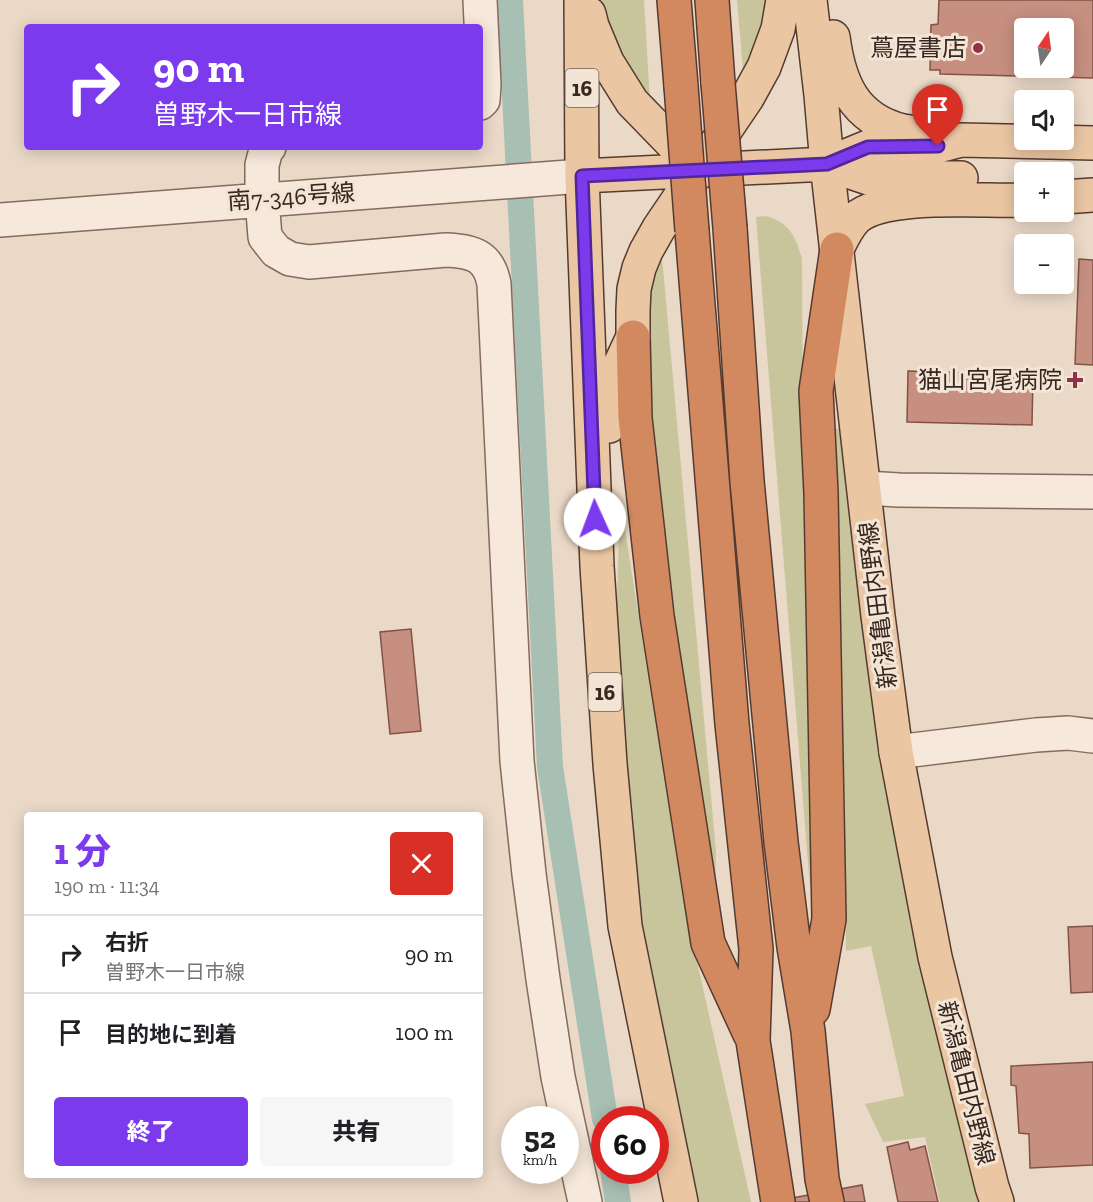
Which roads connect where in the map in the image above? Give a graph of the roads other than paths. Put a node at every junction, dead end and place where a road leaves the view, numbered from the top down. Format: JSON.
{"nodes":[{"id":1,"x":480,"y":0,"type":"edge"},
{"id":2,"x":583,"y":0,"type":"edge"},
{"id":3,"x":674,"y":0,"type":"edge"},
{"id":4,"x":712,"y":0,"type":"edge"},
{"id":5,"x":783,"y":0,"type":"edge"},
{"id":6,"x":810,"y":0,"type":"edge"},
{"id":7,"x":828,"y":0,"type":"edge"},
{"id":8,"x":481,"y":24,"type":"edge"},
{"id":9,"x":483,"y":64,"type":"edge"},
{"id":10,"x":483,"y":100,"type":"edge"},
{"id":11,"x":961,"y":141,"type":"junction"},
{"id":12,"x":1093,"y":143,"type":"edge"},
{"id":13,"x":266,"y":150,"type":"edge"},
{"id":14,"x":827,"y":164,"type":"junction"},
{"id":15,"x":698,"y":170,"type":"junction"},
{"id":16,"x":582,"y":176,"type":"junction"},
{"id":17,"x":1014,"y":178,"type":"edge"},
{"id":18,"x":1074,"y":180,"type":"edge"},
{"id":19,"x":1093,"y":181,"type":"edge"},
{"id":20,"x":1093,"y":195,"type":"edge"},
{"id":21,"x":1074,"y":196,"type":"edge"},
{"id":22,"x":261,"y":199,"type":"junction"},
{"id":23,"x":1014,"y":200,"type":"edge"},
{"id":24,"x":0,"y":220,"type":"edge"},
{"id":25,"x":837,"y":249,"type":"junction"},
{"id":26,"x":633,"y":337,"type":"junction"},
{"id":27,"x":865,"y":488,"type":"junction"},
{"id":28,"x":1093,"y":492,"type":"edge"},
{"id":29,"x":602,"y":646,"type":"junction"},
{"id":30,"x":1093,"y":736,"type":"edge"},
{"id":31,"x":896,"y":752,"type":"junction"},
{"id":32,"x":808,"y":1031,"type":"junction"},
{"id":33,"x":753,"y":1041,"type":"junction"},
{"id":34,"x":825,"y":1191,"type":"edge"},
{"id":35,"x":585,"y":1202,"type":"edge"},
{"id":36,"x":681,"y":1202,"type":"edge"},
{"id":37,"x":778,"y":1202,"type":"edge"},
{"id":38,"x":997,"y":1202,"type":"edge"}],
"edges":[{"from":1,"to":8,"type":"street"},
{"from":2,"to":15,"type":"main road"},
{"from":2,"to":16,"type":"main road","number":"16"},
{"from":3,"to":33,"type":"highway","bridge":true},
{"from":4,"to":32,"type":"highway","bridge":true},
{"from":5,"to":15,"type":"main road"},
{"from":6,"to":14,"type":"main road","name":"新潟亀田内野線"},
{"from":7,"to":11,"type":"main road"},
{"from":9,"to":10,"type":"street"},
{"from":11,"to":12,"type":"main road"},
{"from":11,"to":14,"type":"main road"},
{"from":13,"to":22,"type":"street"},
{"from":14,"to":15,"type":"main road"},
{"from":14,"to":17,"type":"main road"},
{"from":14,"to":25,"type":"main road","name":"新潟亀田内野線"},
{"from":15,"to":16,"type":"main road"},
{"from":15,"to":26,"type":"main road"},
{"from":16,"to":22,"type":"street","name":"南7-346号線"},
{"from":16,"to":29,"type":"main road","number":"16"},
{"from":18,"to":19,"type":"main road"},
{"from":20,"to":21,"type":"main road"},
{"from":22,"to":24,"type":"street","name":"南7-346号線"},
{"from":22,"to":35,"type":"street"},
{"from":23,"to":25,"type":"main road"},
{"from":25,"to":27,"type":"main road","name":"新潟亀田内野線"},
{"from":25,"to":32,"type":"highway"},
{"from":26,"to":29,"type":"main road"},
{"from":26,"to":33,"type":"highway"},
{"from":27,"to":28,"type":"street"},
{"from":27,"to":31,"type":"main road","name":"新潟亀田内野線"},
{"from":29,"to":36,"type":"main road","number":"16"},
{"from":30,"to":31,"type":"street"},
{"from":31,"to":38,"type":"main road","name":"新潟亀田内野線"},
{"from":32,"to":34,"type":"highway"},
{"from":33,"to":37,"type":"highway"}]}
